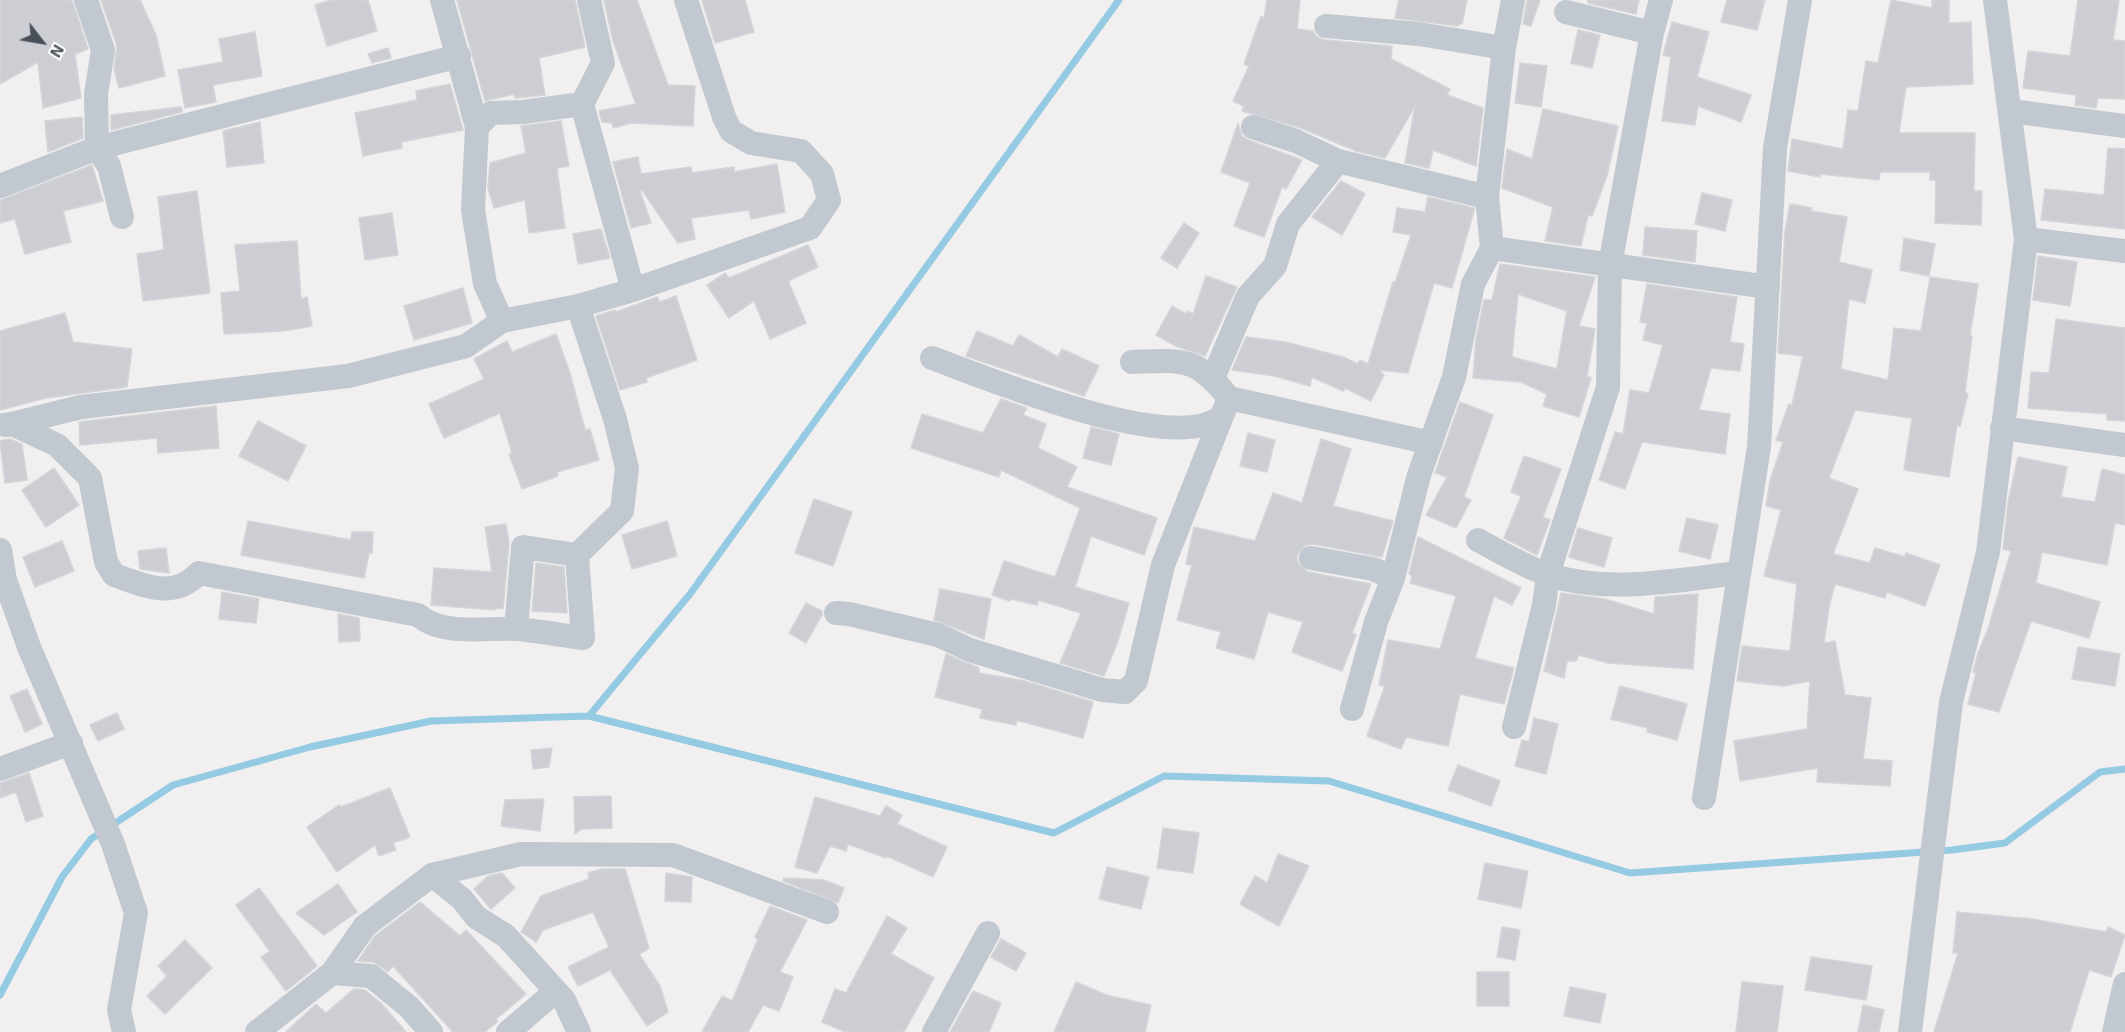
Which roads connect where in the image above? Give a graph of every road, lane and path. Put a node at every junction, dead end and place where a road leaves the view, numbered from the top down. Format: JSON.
{"nodes":[{"id":1,"x":86,"y":0,"type":"edge"},
{"id":2,"x":442,"y":0,"type":"edge"},
{"id":3,"x":589,"y":0,"type":"edge"},
{"id":4,"x":686,"y":0,"type":"edge"},
{"id":5,"x":1513,"y":0,"type":"edge"},
{"id":6,"x":1660,"y":0,"type":"edge"},
{"id":7,"x":1800,"y":0,"type":"edge"},
{"id":8,"x":1995,"y":0,"type":"edge"},
{"id":9,"x":1566,"y":12,"type":"dead end"},
{"id":10,"x":1326,"y":26,"type":"dead end"},
{"id":11,"x":1652,"y":33,"type":"junction"},
{"id":12,"x":1504,"y":48,"type":"junction"},
{"id":13,"x":459,"y":56,"type":"junction"},
{"id":14,"x":582,"y":104,"type":"junction"},
{"id":15,"x":2011,"y":111,"type":"junction"},
{"id":16,"x":2125,"y":126,"type":"edge"},
{"id":17,"x":477,"y":127,"type":"junction"},
{"id":18,"x":1253,"y":127,"type":"dead end"},
{"id":19,"x":97,"y":148,"type":"junction"},
{"id":20,"x":1338,"y":162,"type":"junction"},
{"id":21,"x":0,"y":186,"type":"edge"},
{"id":22,"x":1487,"y":197,"type":"junction"},
{"id":23,"x":122,"y":217,"type":"dead end"},
{"id":24,"x":2026,"y":239,"type":"junction"},
{"id":25,"x":1492,"y":248,"type":"junction"},
{"id":26,"x":2125,"y":251,"type":"edge"},
{"id":27,"x":1610,"y":265,"type":"junction"},
{"id":28,"x":1768,"y":287,"type":"junction"},
{"id":29,"x":633,"y":290,"type":"junction"},
{"id":30,"x":578,"y":306,"type":"junction"},
{"id":31,"x":502,"y":321,"type":"junction"},
{"id":32,"x":932,"y":358,"type":"dead end"},
{"id":33,"x":1132,"y":362,"type":"dead end"},
{"id":34,"x":1213,"y":378,"type":"junction"},
{"id":35,"x":1225,"y":407,"type":"junction"},
{"id":36,"x":6,"y":425,"type":"edge"},
{"id":37,"x":2002,"y":428,"type":"junction"},
{"id":38,"x":1431,"y":443,"type":"junction"},
{"id":39,"x":2125,"y":445,"type":"edge"},
{"id":40,"x":1478,"y":540,"type":"dead end"},
{"id":41,"x":0,"y":550,"type":"edge"},
{"id":42,"x":577,"y":555,"type":"junction"},
{"id":43,"x":1311,"y":558,"type":"dead end"},
{"id":44,"x":1738,"y":573,"type":"junction"},
{"id":45,"x":1548,"y":574,"type":"junction"},
{"id":46,"x":1393,"y":578,"type":"junction"},
{"id":47,"x":836,"y":613,"type":"dead end"},
{"id":48,"x":516,"y":629,"type":"junction"},
{"id":49,"x":1352,"y":709,"type":"dead end"},
{"id":50,"x":1514,"y":727,"type":"dead end"},
{"id":51,"x":71,"y":743,"type":"junction"},
{"id":52,"x":0,"y":769,"type":"edge"},
{"id":53,"x":1704,"y":798,"type":"dead end"},
{"id":54,"x":432,"y":875,"type":"junction"},
{"id":55,"x":827,"y":912,"type":"dead end"},
{"id":56,"x":988,"y":933,"type":"dead end"},
{"id":57,"x":332,"y":974,"type":"junction"},
{"id":58,"x":2125,"y":984,"type":"edge"},
{"id":59,"x":556,"y":991,"type":"junction"},
{"id":60,"x":124,"y":1032,"type":"edge"},
{"id":61,"x":257,"y":1032,"type":"edge"},
{"id":62,"x":430,"y":1032,"type":"edge"},
{"id":63,"x":508,"y":1032,"type":"edge"},
{"id":64,"x":579,"y":1032,"type":"edge"},
{"id":65,"x":934,"y":1032,"type":"edge"},
{"id":66,"x":1910,"y":1032,"type":"edge"},
{"id":67,"x":2114,"y":1032,"type":"edge"}],
"edges":[{"from":1,"to":19,"type":"street"},
{"from":2,"to":13,"type":"street"},
{"from":3,"to":14,"type":"street"},
{"from":4,"to":29,"type":"street"},
{"from":5,"to":12,"type":"street"},
{"from":6,"to":11,"type":"street"},
{"from":7,"to":28,"type":"street"},
{"from":8,"to":15,"type":"street"},
{"from":9,"to":11,"type":"street"},
{"from":10,"to":12,"type":"street"},
{"from":11,"to":27,"type":"street"},
{"from":12,"to":22,"type":"street"},
{"from":13,"to":17,"type":"street"},
{"from":13,"to":19,"type":"street"},
{"from":14,"to":17,"type":"street"},
{"from":14,"to":29,"type":"street"},
{"from":15,"to":16,"type":"street"},
{"from":15,"to":24,"type":"street"},
{"from":17,"to":31,"type":"street"},
{"from":18,"to":20,"type":"street"},
{"from":19,"to":21,"type":"street"},
{"from":19,"to":23,"type":"street"},
{"from":20,"to":22,"type":"street"},
{"from":20,"to":34,"type":"street"},
{"from":22,"to":25,"type":"street"},
{"from":24,"to":26,"type":"street"},
{"from":24,"to":37,"type":"street"},
{"from":25,"to":27,"type":"street"},
{"from":25,"to":38,"type":"street"},
{"from":27,"to":28,"type":"street"},
{"from":27,"to":45,"type":"street"},
{"from":28,"to":44,"type":"street"},
{"from":29,"to":30,"type":"street"},
{"from":30,"to":31,"type":"street"},
{"from":30,"to":42,"type":"street"},
{"from":31,"to":36,"type":"street"},
{"from":32,"to":35,"type":"street"},
{"from":33,"to":34,"type":"street"},
{"from":34,"to":35,"type":"street"},
{"from":35,"to":38,"type":"street"},
{"from":35,"to":47,"type":"street"},
{"from":36,"to":48,"type":"street"},
{"from":37,"to":39,"type":"street"},
{"from":37,"to":66,"type":"street"},
{"from":38,"to":46,"type":"street"},
{"from":40,"to":45,"type":"street"},
{"from":41,"to":51,"type":"street"},
{"from":42,"to":48,"type":"street"},
{"from":42,"to":48,"type":"street"},
{"from":43,"to":46,"type":"street"},
{"from":44,"to":45,"type":"street"},
{"from":44,"to":53,"type":"street"},
{"from":45,"to":50,"type":"street"},
{"from":46,"to":49,"type":"street"},
{"from":51,"to":52,"type":"street"},
{"from":51,"to":60,"type":"street"},
{"from":54,"to":55,"type":"street"},
{"from":54,"to":57,"type":"street"},
{"from":54,"to":59,"type":"street"},
{"from":56,"to":65,"type":"street"},
{"from":57,"to":61,"type":"street"},
{"from":57,"to":62,"type":"street"},
{"from":58,"to":67,"type":"street"},
{"from":59,"to":63,"type":"street"},
{"from":59,"to":64,"type":"street"}]}
